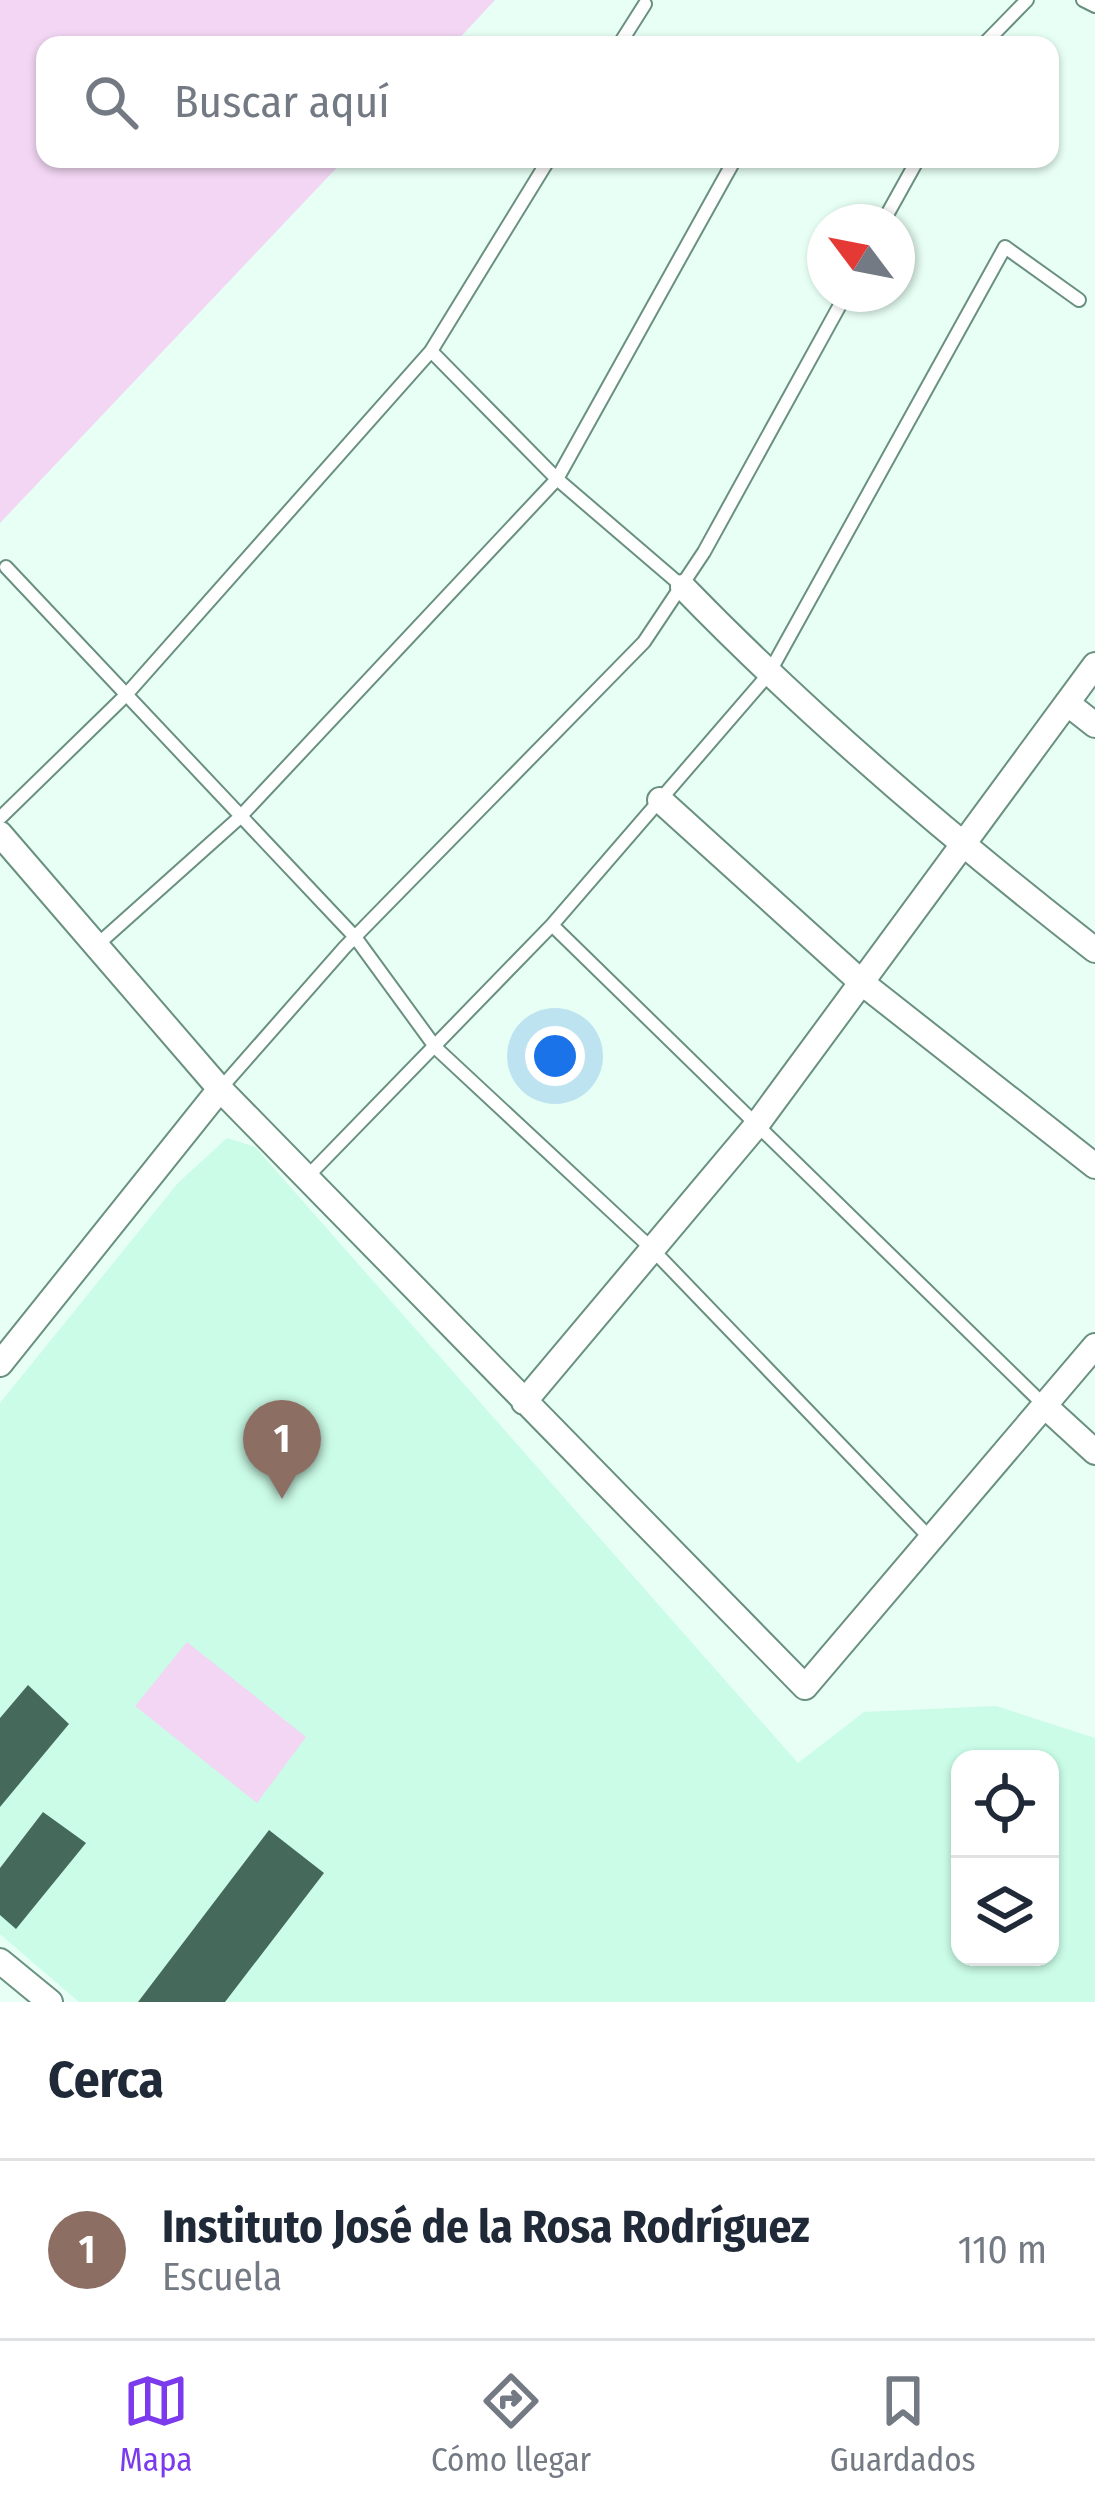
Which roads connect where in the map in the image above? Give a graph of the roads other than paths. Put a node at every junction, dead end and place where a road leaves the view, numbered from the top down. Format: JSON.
{"nodes":[{"id":1,"x":1027,"y":0,"type":"edge"},
{"id":2,"x":1083,"y":0,"type":"edge"},
{"id":3,"x":645,"y":4,"type":"dead end"},
{"id":4,"x":1095,"y":6,"type":"edge"},
{"id":5,"x":625,"y":36,"type":"edge"},
{"id":6,"x":991,"y":36,"type":"edge"},
{"id":7,"x":543,"y":168,"type":"edge"},
{"id":8,"x":729,"y":168,"type":"edge"},
{"id":9,"x":913,"y":168,"type":"edge"},
{"id":10,"x":893,"y":204,"type":"edge"},
{"id":11,"x":1079,"y":300,"type":"dead end"},
{"id":12,"x":836,"y":312,"type":"edge"},
{"id":13,"x":430,"y":351,"type":"junction"},
{"id":14,"x":557,"y":478,"type":"junction"},
{"id":15,"x":6,"y":567,"type":"dead end"},
{"id":16,"x":683,"y":587,"type":"junction"},
{"id":17,"x":1095,"y":665,"type":"edge"},
{"id":18,"x":768,"y":675,"type":"junction"},
{"id":19,"x":125,"y":696,"type":"junction"},
{"id":20,"x":1067,"y":703,"type":"junction"},
{"id":21,"x":1095,"y":725,"type":"edge"},
{"id":22,"x":660,"y":800,"type":"junction"},
{"id":23,"x":0,"y":818,"type":"edge"},
{"id":24,"x":239,"y":818,"type":"junction"},
{"id":25,"x":0,"y":834,"type":"edge"},
{"id":26,"x":961,"y":846,"type":"junction"},
{"id":27,"x":552,"y":926,"type":"junction"},
{"id":28,"x":355,"y":938,"type":"junction"},
{"id":29,"x":96,"y":945,"type":"junction"},
{"id":30,"x":1095,"y":950,"type":"edge"},
{"id":31,"x":861,"y":982,"type":"junction"},
{"id":32,"x":436,"y":1048,"type":"junction"},
{"id":33,"x":220,"y":1089,"type":"junction"},
{"id":34,"x":755,"y":1127,"type":"junction"},
{"id":35,"x":1095,"y":1166,"type":"edge"},
{"id":36,"x":306,"y":1178,"type":"junction"},
{"id":37,"x":650,"y":1247,"type":"junction"},
{"id":38,"x":1095,"y":1346,"type":"edge"},
{"id":39,"x":0,"y":1364,"type":"edge"},
{"id":40,"x":524,"y":1402,"type":"junction"},
{"id":41,"x":1047,"y":1408,"type":"junction"},
{"id":42,"x":1095,"y":1452,"type":"edge"},
{"id":43,"x":932,"y":1540,"type":"junction"},
{"id":44,"x":0,"y":1961,"type":"edge"},
{"id":45,"x":50,"y":2002,"type":"edge"}],
"edges":[{"from":1,"to":6,"type":"lane"},
{"from":2,"to":4,"type":"lane"},
{"from":3,"to":5,"type":"lane"},
{"from":7,"to":13,"type":"lane"},
{"from":8,"to":14,"type":"lane"},
{"from":9,"to":10,"type":"lane"},
{"from":11,"to":18,"type":"lane"},
{"from":12,"to":16,"type":"lane"},
{"from":13,"to":14,"type":"lane"},
{"from":13,"to":19,"type":"lane"},
{"from":14,"to":16,"type":"lane"},
{"from":14,"to":24,"type":"lane"},
{"from":15,"to":19,"type":"lane"},
{"from":16,"to":18,"type":"street"},
{"from":16,"to":28,"type":"lane"},
{"from":17,"to":20,"type":"street"},
{"from":18,"to":22,"type":"lane"},
{"from":18,"to":26,"type":"street"},
{"from":19,"to":23,"type":"lane"},
{"from":19,"to":24,"type":"lane"},
{"from":20,"to":21,"type":"street"},
{"from":20,"to":26,"type":"street"},
{"from":22,"to":27,"type":"lane"},
{"from":22,"to":31,"type":"street"},
{"from":24,"to":28,"type":"lane"},
{"from":24,"to":29,"type":"lane"},
{"from":25,"to":29,"type":"street"},
{"from":26,"to":30,"type":"street"},
{"from":26,"to":31,"type":"street"},
{"from":27,"to":32,"type":"lane"},
{"from":27,"to":34,"type":"lane"},
{"from":28,"to":32,"type":"lane"},
{"from":28,"to":33,"type":"lane"},
{"from":29,"to":33,"type":"street"},
{"from":31,"to":34,"type":"street"},
{"from":31,"to":35,"type":"street"},
{"from":32,"to":36,"type":"lane"},
{"from":32,"to":37,"type":"lane"},
{"from":33,"to":36,"type":"street"},
{"from":33,"to":39,"type":"street"},
{"from":34,"to":37,"type":"street"},
{"from":34,"to":41,"type":"lane"},
{"from":36,"to":40,"type":"street"},
{"from":37,"to":40,"type":"street"},
{"from":37,"to":43,"type":"lane"},
{"from":38,"to":41,"type":"street"},
{"from":40,"to":43,"type":"street"},
{"from":41,"to":42,"type":"street"},
{"from":41,"to":43,"type":"street"},
{"from":44,"to":45,"type":"street"}]}
